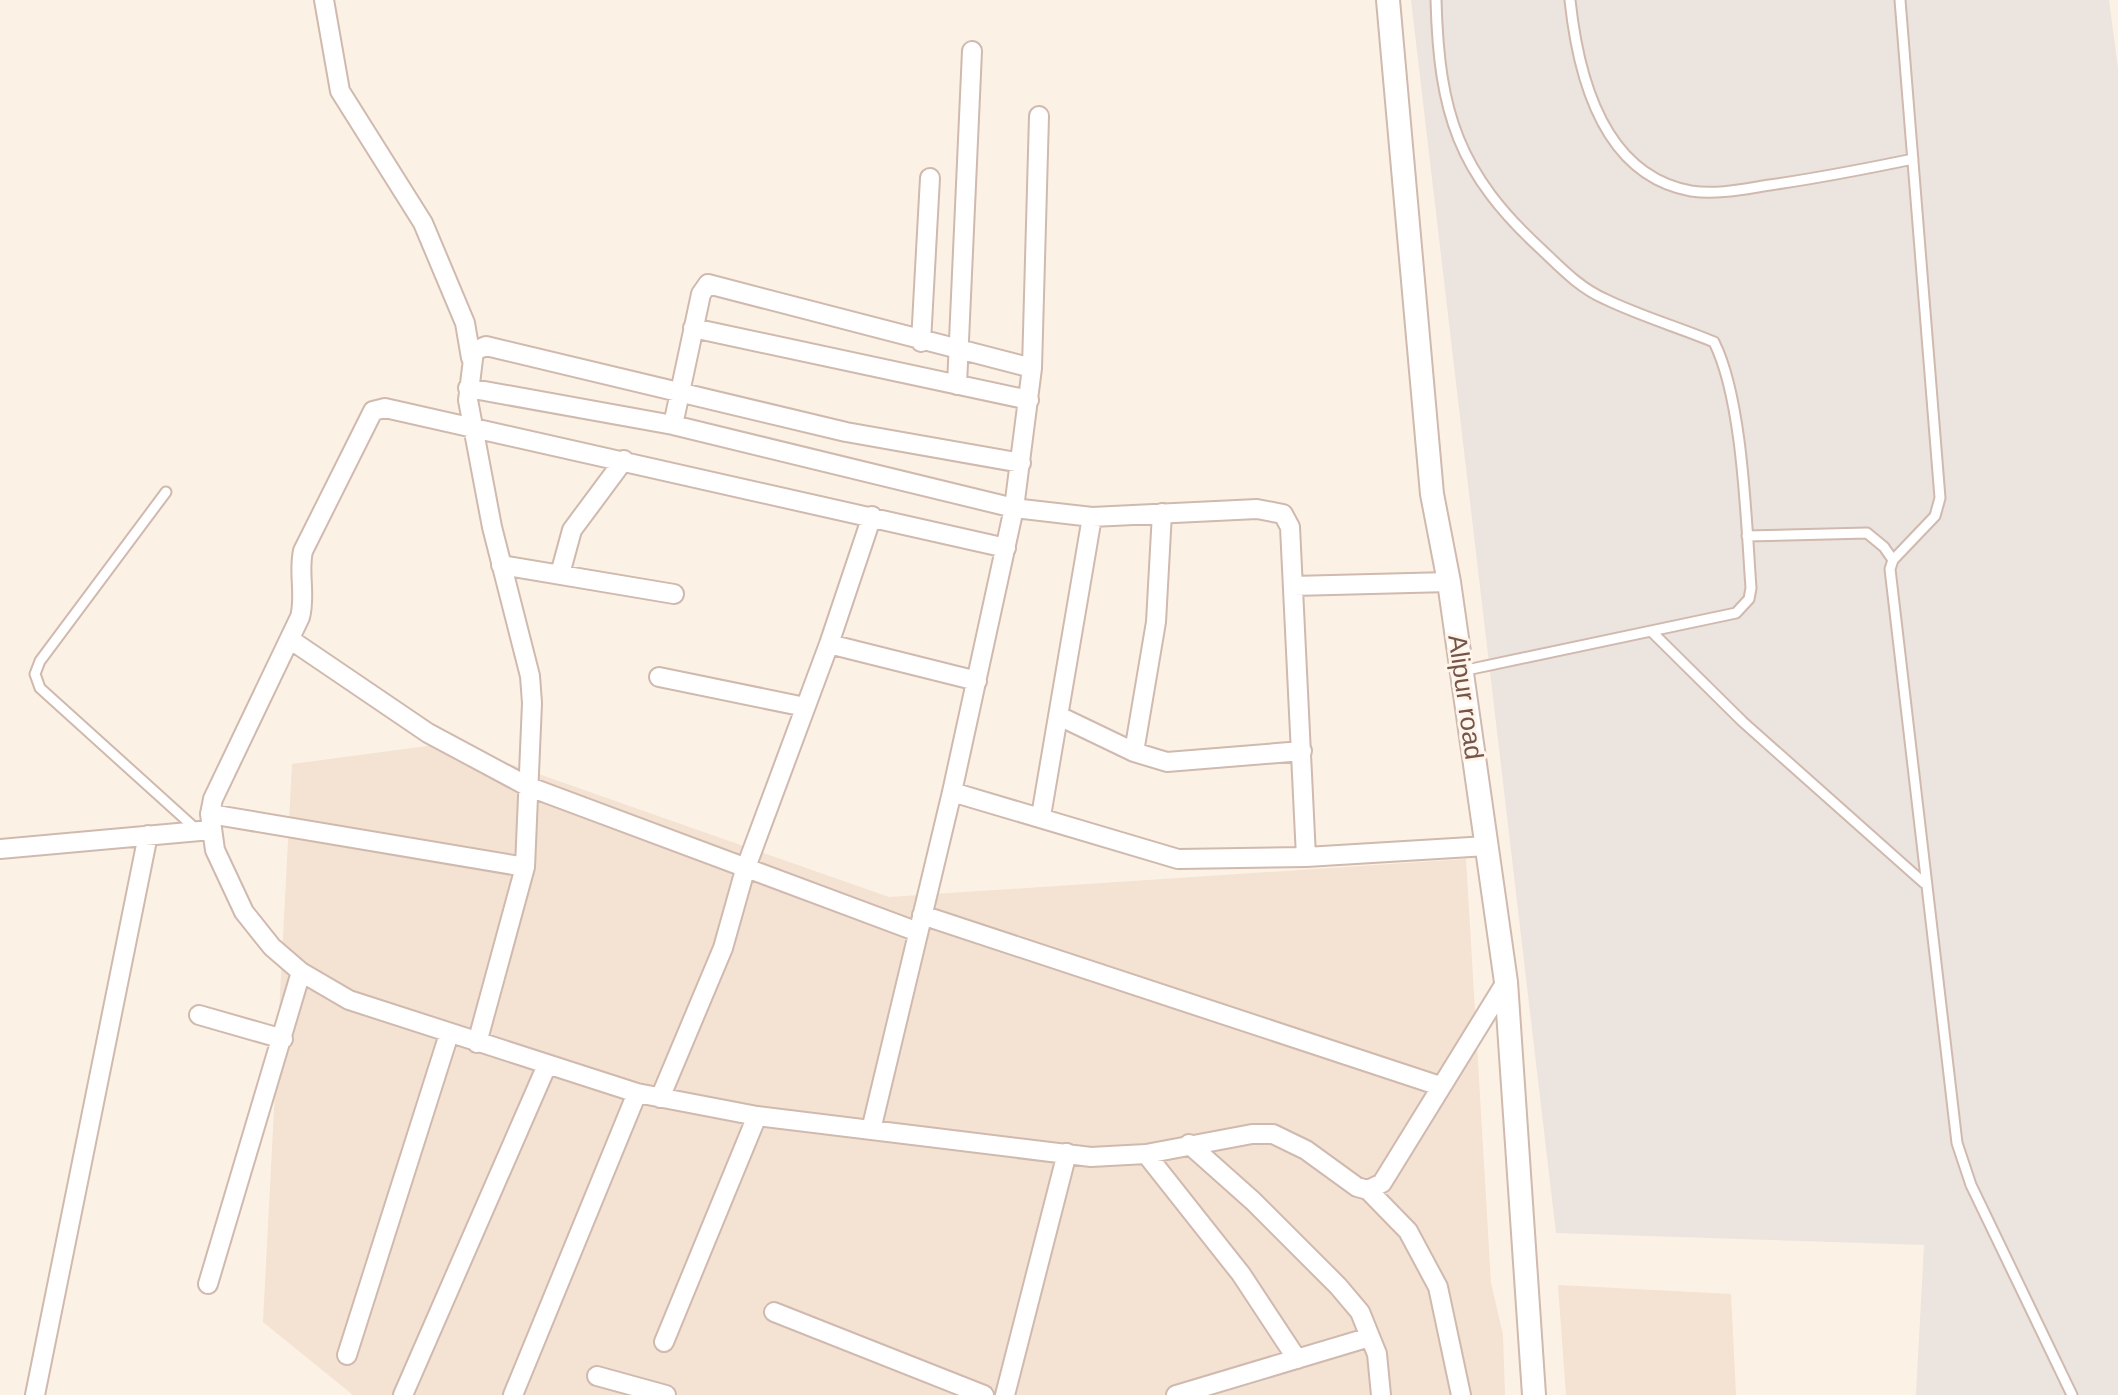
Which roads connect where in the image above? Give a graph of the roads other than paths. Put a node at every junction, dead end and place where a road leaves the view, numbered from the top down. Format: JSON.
{"nodes":[{"id":1,"x":324,"y":0,"type":"edge"},
{"id":2,"x":1388,"y":0,"type":"edge"},
{"id":3,"x":1436,"y":0,"type":"edge"},
{"id":4,"x":1570,"y":0,"type":"edge"},
{"id":5,"x":1900,"y":0,"type":"edge"},
{"id":6,"x":972,"y":51,"type":"dead end"},
{"id":7,"x":1039,"y":116,"type":"dead end"},
{"id":8,"x":1913,"y":159,"type":"junction"},
{"id":9,"x":930,"y":178,"type":"dead end"},
{"id":10,"x":693,"y":328,"type":"junction"},
{"id":11,"x":921,"y":342,"type":"junction"},
{"id":12,"x":957,"y":350,"type":"junction"},
{"id":13,"x":471,"y":358,"type":"junction"},
{"id":14,"x":1032,"y":368,"type":"junction"},
{"id":15,"x":957,"y":385,"type":"junction"},
{"id":16,"x":468,"y":388,"type":"junction"},
{"id":17,"x":679,"y":390,"type":"junction"},
{"id":18,"x":1029,"y":400,"type":"junction"},
{"id":19,"x":673,"y":425,"type":"junction"},
{"id":20,"x":475,"y":430,"type":"junction"},
{"id":21,"x":624,"y":460,"type":"junction"},
{"id":22,"x":1021,"y":463,"type":"junction"},
{"id":23,"x":166,"y":492,"type":"dead end"},
{"id":24,"x":1014,"y":508,"type":"junction"},
{"id":25,"x":1162,"y":513,"type":"junction"},
{"id":26,"x":872,"y":516,"type":"junction"},
{"id":27,"x":1092,"y":517,"type":"junction"},
{"id":28,"x":1747,"y":536,"type":"junction"},
{"id":29,"x":1006,"y":548,"type":"junction"},
{"id":30,"x":1893,"y":560,"type":"junction"},
{"id":31,"x":501,"y":565,"type":"junction"},
{"id":32,"x":560,"y":574,"type":"junction"},
{"id":33,"x":1449,"y":582,"type":"junction"},
{"id":34,"x":1293,"y":586,"type":"junction"},
{"id":35,"x":674,"y":594,"type":"dead end"},
{"id":36,"x":1653,"y":633,"type":"junction"},
{"id":37,"x":291,"y":640,"type":"junction"},
{"id":38,"x":829,"y":644,"type":"junction"},
{"id":39,"x":1462,"y":671,"type":"junction"},
{"id":40,"x":659,"y":677,"type":"dead end"},
{"id":41,"x":977,"y":681,"type":"junction"},
{"id":42,"x":805,"y":707,"type":"junction"},
{"id":43,"x":1059,"y":716,"type":"junction"},
{"id":44,"x":1302,"y":751,"type":"junction"},
{"id":45,"x":1134,"y":752,"type":"junction"},
{"id":46,"x":527,"y":786,"type":"junction"},
{"id":47,"x":952,"y":792,"type":"junction"},
{"id":48,"x":1041,"y":816,"type":"junction"},
{"id":49,"x":206,"y":825,"type":"junction"},
{"id":50,"x":148,"y":835,"type":"junction"},
{"id":51,"x":1487,"y":846,"type":"junction"},
{"id":52,"x":0,"y":849,"type":"edge"},
{"id":53,"x":1306,"y":857,"type":"junction"},
{"id":54,"x":525,"y":867,"type":"junction"},
{"id":55,"x":745,"y":870,"type":"junction"},
{"id":56,"x":1924,"y":883,"type":"junction"},
{"id":57,"x":920,"y":923,"type":"junction"},
{"id":58,"x":301,"y":972,"type":"junction"},
{"id":59,"x":1506,"y":982,"type":"junction"},
{"id":60,"x":199,"y":1015,"type":"dead end"},
{"id":61,"x":449,"y":1034,"type":"junction"},
{"id":62,"x":283,"y":1039,"type":"junction"},
{"id":63,"x":477,"y":1043,"type":"junction"},
{"id":64,"x":547,"y":1065,"type":"junction"},
{"id":65,"x":1440,"y":1086,"type":"junction"},
{"id":66,"x":637,"y":1093,"type":"junction"},
{"id":67,"x":660,"y":1098,"type":"junction"},
{"id":68,"x":757,"y":1116,"type":"junction"},
{"id":69,"x":871,"y":1130,"type":"junction"},
{"id":70,"x":1189,"y":1144,"type":"junction"},
{"id":71,"x":1067,"y":1153,"type":"junction"},
{"id":72,"x":1146,"y":1154,"type":"junction"},
{"id":73,"x":1368,"y":1190,"type":"junction"},
{"id":74,"x":208,"y":1284,"type":"dead end"},
{"id":75,"x":774,"y":1312,"type":"dead end"},
{"id":76,"x":1370,"y":1337,"type":"junction"},
{"id":77,"x":664,"y":1342,"type":"dead end"},
{"id":78,"x":347,"y":1355,"type":"dead end"},
{"id":79,"x":1297,"y":1359,"type":"junction"},
{"id":80,"x":597,"y":1376,"type":"dead end"},
{"id":81,"x":1231,"y":1387,"type":"edge"},
{"id":82,"x":653,"y":1393,"type":"edge"},
{"id":83,"x":35,"y":1395,"type":"edge"},
{"id":84,"x":403,"y":1395,"type":"edge"},
{"id":85,"x":513,"y":1395,"type":"edge"},
{"id":86,"x":984,"y":1395,"type":"edge"},
{"id":87,"x":1005,"y":1395,"type":"edge"},
{"id":88,"x":1176,"y":1395,"type":"edge"},
{"id":89,"x":1381,"y":1395,"type":"edge"},
{"id":90,"x":1461,"y":1395,"type":"edge"},
{"id":91,"x":1534,"y":1395,"type":"edge"},
{"id":92,"x":2072,"y":1395,"type":"edge"}],
"edges":[{"from":1,"to":13,"type":"street"},
{"from":2,"to":33,"type":"street","name":"Alipur road"},
{"from":3,"to":28,"type":"lane"},
{"from":4,"to":8,"type":"lane"},
{"from":5,"to":8,"type":"lane"},
{"from":6,"to":12,"type":"street"},
{"from":7,"to":14,"type":"street"},
{"from":8,"to":30,"type":"lane"},
{"from":9,"to":11,"type":"street"},
{"from":10,"to":11,"type":"street"},
{"from":10,"to":15,"type":"street"},
{"from":10,"to":17,"type":"street"},
{"from":11,"to":12,"type":"street"},
{"from":12,"to":14,"type":"street"},
{"from":12,"to":15,"type":"street"},
{"from":13,"to":16,"type":"street"},
{"from":13,"to":17,"type":"street"},
{"from":14,"to":18,"type":"street"},
{"from":15,"to":18,"type":"street"},
{"from":16,"to":19,"type":"street"},
{"from":16,"to":20,"type":"street"},
{"from":17,"to":19,"type":"street"},
{"from":17,"to":22,"type":"street"},
{"from":18,"to":22,"type":"street"},
{"from":19,"to":24,"type":"street"},
{"from":20,"to":21,"type":"street"},
{"from":20,"to":31,"type":"street"},
{"from":20,"to":37,"type":"street"},
{"from":21,"to":26,"type":"street"},
{"from":21,"to":32,"type":"street"},
{"from":22,"to":24,"type":"street"},
{"from":23,"to":49,"type":"lane"},
{"from":24,"to":27,"type":"street"},
{"from":24,"to":29,"type":"street"},
{"from":25,"to":27,"type":"street"},
{"from":25,"to":34,"type":"street"},
{"from":25,"to":45,"type":"street"},
{"from":26,"to":29,"type":"street"},
{"from":26,"to":38,"type":"street"},
{"from":27,"to":43,"type":"street"},
{"from":28,"to":30,"type":"lane"},
{"from":28,"to":36,"type":"lane"},
{"from":29,"to":41,"type":"street"},
{"from":30,"to":56,"type":"lane"},
{"from":31,"to":32,"type":"street"},
{"from":31,"to":46,"type":"street"},
{"from":32,"to":35,"type":"street"},
{"from":33,"to":34,"type":"street"},
{"from":33,"to":39,"type":"street","name":"Alipur road"},
{"from":34,"to":44,"type":"street"},
{"from":36,"to":39,"type":"lane"},
{"from":36,"to":56,"type":"lane"},
{"from":37,"to":46,"type":"street"},
{"from":37,"to":49,"type":"street"},
{"from":38,"to":41,"type":"street"},
{"from":38,"to":42,"type":"street"},
{"from":39,"to":51,"type":"street","name":"Alipur road"},
{"from":40,"to":42,"type":"street"},
{"from":41,"to":47,"type":"street"},
{"from":42,"to":55,"type":"street"},
{"from":43,"to":45,"type":"street"},
{"from":43,"to":48,"type":"street"},
{"from":44,"to":45,"type":"street"},
{"from":44,"to":53,"type":"street"},
{"from":46,"to":54,"type":"street"},
{"from":46,"to":55,"type":"street"},
{"from":47,"to":48,"type":"street"},
{"from":47,"to":57,"type":"street"},
{"from":48,"to":53,"type":"street"},
{"from":49,"to":50,"type":"street"},
{"from":49,"to":54,"type":"street"},
{"from":49,"to":58,"type":"street"},
{"from":50,"to":52,"type":"street"},
{"from":50,"to":83,"type":"street"},
{"from":51,"to":53,"type":"street"},
{"from":51,"to":59,"type":"street","name":"Alipur road"},
{"from":54,"to":63,"type":"street"},
{"from":55,"to":57,"type":"street"},
{"from":55,"to":67,"type":"street"},
{"from":56,"to":92,"type":"lane"},
{"from":57,"to":65,"type":"street"},
{"from":57,"to":69,"type":"street"},
{"from":58,"to":61,"type":"street"},
{"from":58,"to":62,"type":"street"},
{"from":59,"to":65,"type":"street"},
{"from":59,"to":91,"type":"street","name":"Alipur road"},
{"from":60,"to":62,"type":"street"},
{"from":61,"to":63,"type":"street"},
{"from":61,"to":78,"type":"street"},
{"from":62,"to":74,"type":"street"},
{"from":63,"to":64,"type":"street"},
{"from":64,"to":66,"type":"street"},
{"from":64,"to":84,"type":"street"},
{"from":65,"to":73,"type":"street"},
{"from":66,"to":67,"type":"street"},
{"from":66,"to":85,"type":"street"},
{"from":67,"to":68,"type":"street"},
{"from":68,"to":69,"type":"street"},
{"from":68,"to":77,"type":"street"},
{"from":69,"to":71,"type":"street"},
{"from":70,"to":72,"type":"street"},
{"from":70,"to":73,"type":"street"},
{"from":70,"to":76,"type":"street"},
{"from":71,"to":72,"type":"street"},
{"from":71,"to":87,"type":"street"},
{"from":72,"to":79,"type":"street"},
{"from":73,"to":90,"type":"street"},
{"from":75,"to":86,"type":"street"},
{"from":76,"to":79,"type":"street"},
{"from":76,"to":89,"type":"street"},
{"from":79,"to":81,"type":"street"},
{"from":80,"to":82,"type":"street"},
{"from":81,"to":88,"type":"street"}]}
